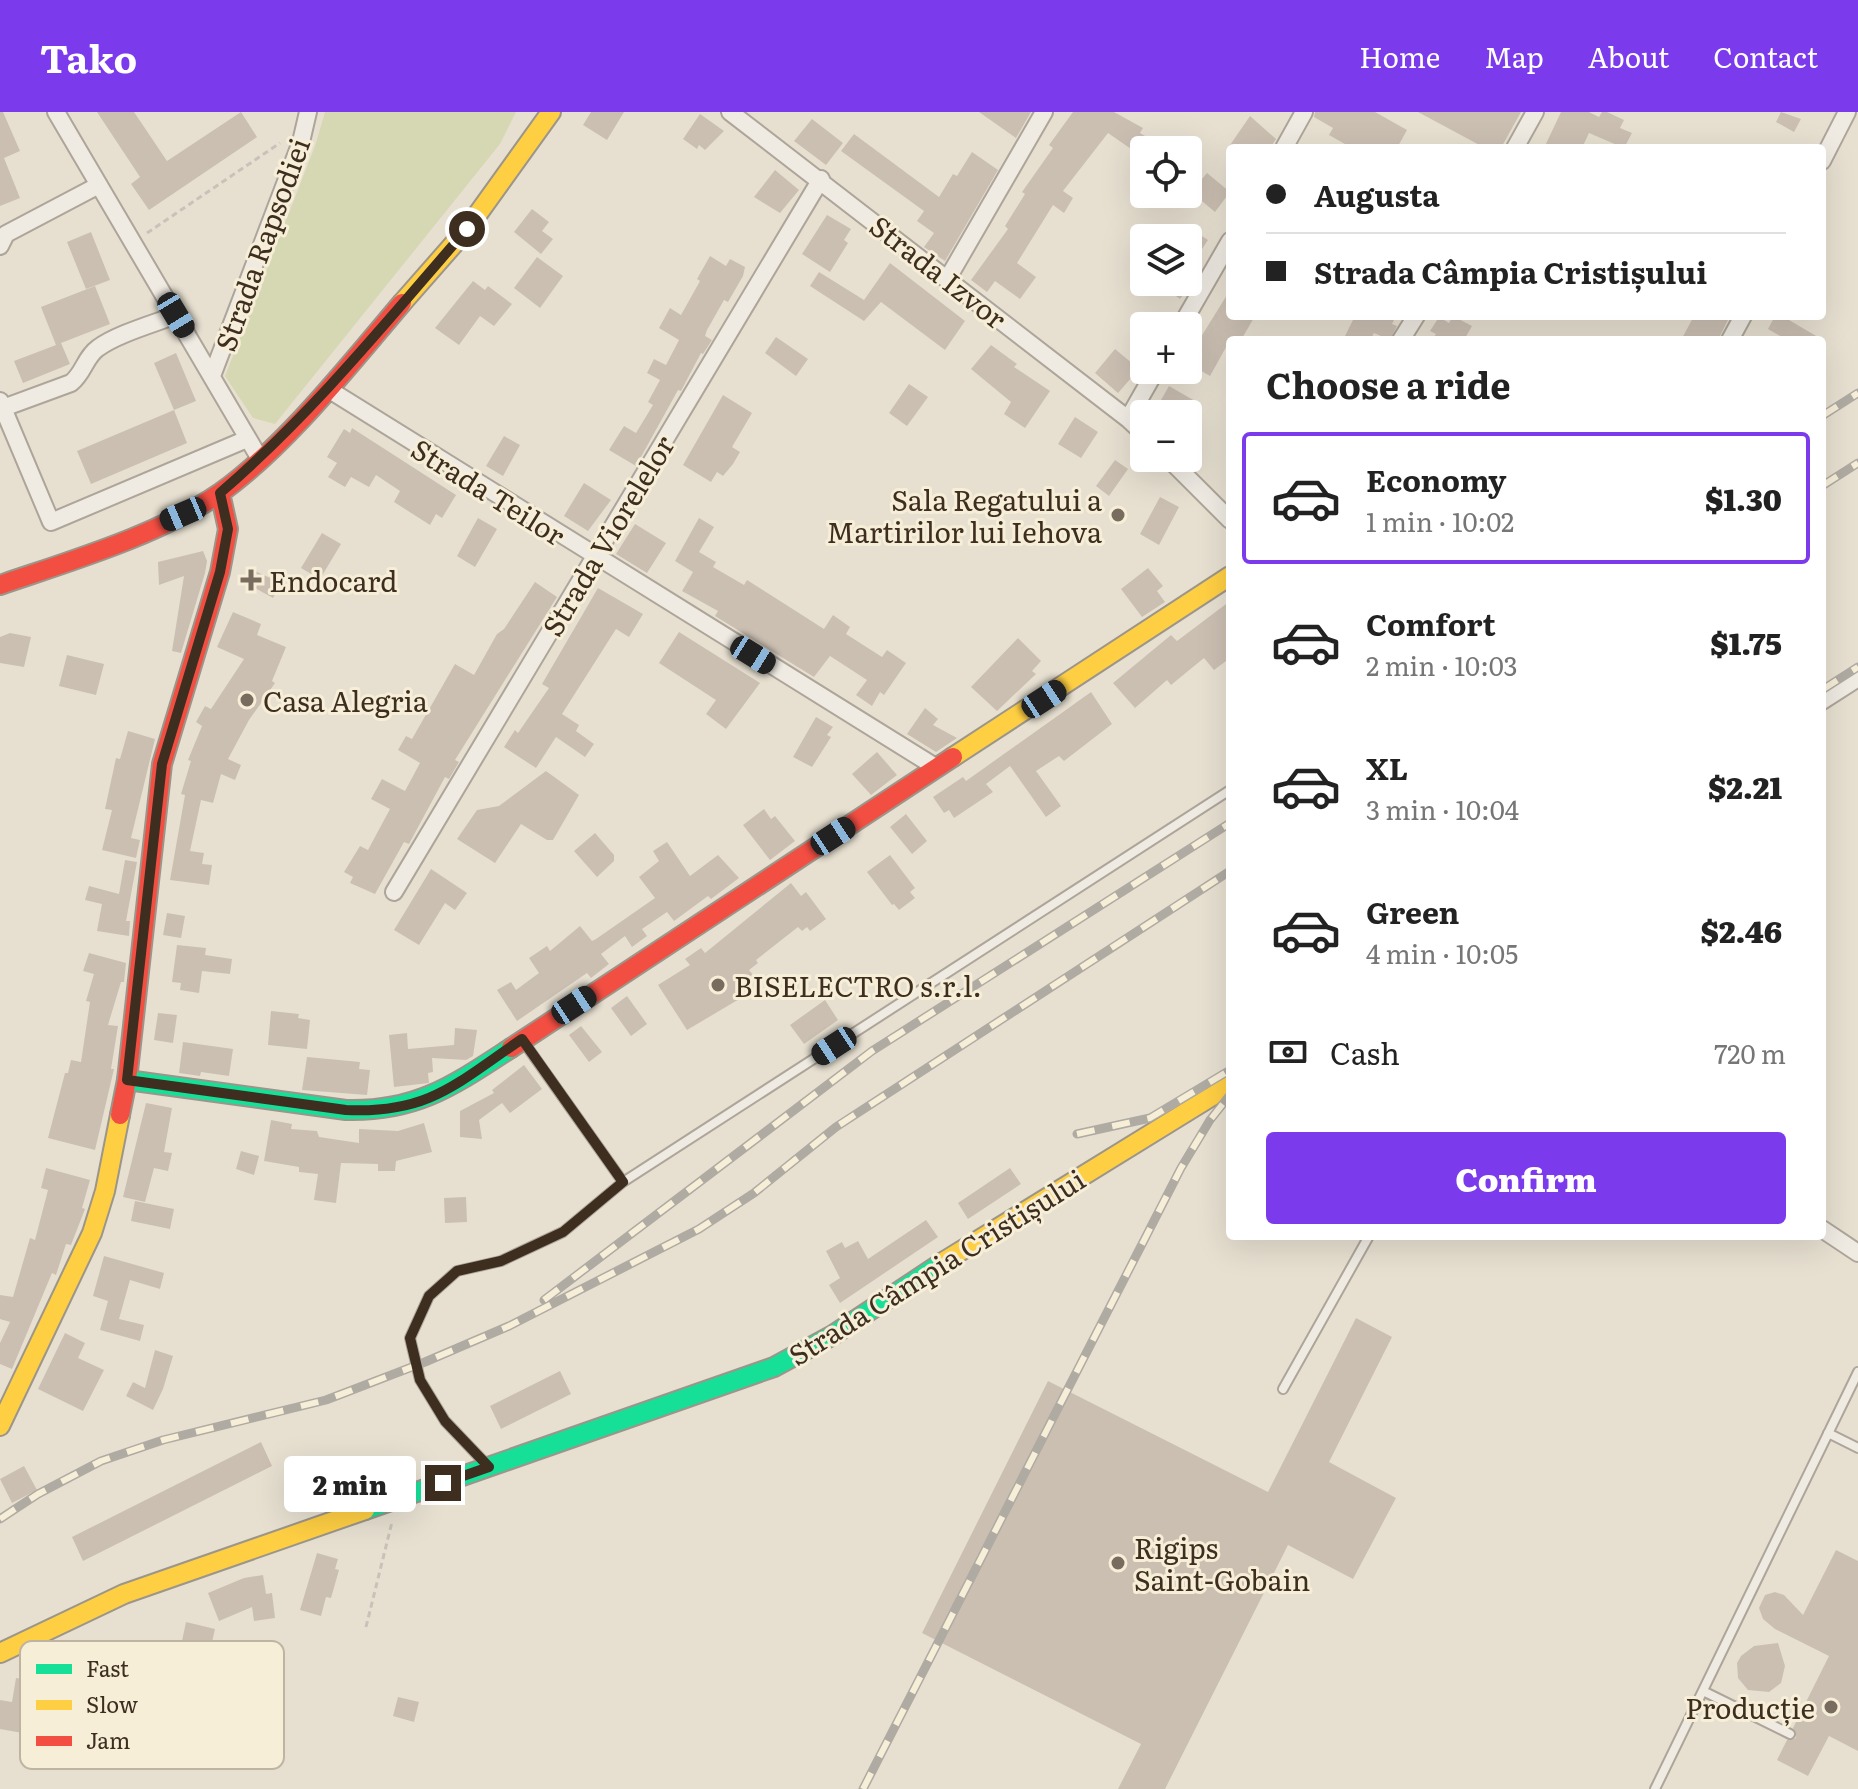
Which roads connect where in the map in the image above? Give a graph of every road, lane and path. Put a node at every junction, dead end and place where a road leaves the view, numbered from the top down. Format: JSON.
{"nodes":[{"id":1,"x":56,"y":112,"type":"edge"},
{"id":2,"x":308,"y":112,"type":"edge"},
{"id":3,"x":551,"y":112,"type":"edge"},
{"id":4,"x":730,"y":112,"type":"edge"},
{"id":5,"x":1044,"y":112,"type":"edge"},
{"id":6,"x":1304,"y":112,"type":"edge"},
{"id":7,"x":1535,"y":112,"type":"edge"},
{"id":8,"x":1847,"y":112,"type":"edge"},
{"id":9,"x":301,"y":142,"type":"junction"},
{"id":10,"x":1286,"y":144,"type":"edge"},
{"id":11,"x":1517,"y":144,"type":"edge"},
{"id":12,"x":1826,"y":153,"type":"edge"},
{"id":13,"x":821,"y":179,"type":"junction"},
{"id":14,"x":99,"y":185,"type":"junction"},
{"id":15,"x":133,"y":242,"type":"junction"},
{"id":16,"x":0,"y":246,"type":"edge"},
{"id":17,"x":1226,"y":248,"type":"edge"},
{"id":18,"x":948,"y":278,"type":"junction"},
{"id":19,"x":1189,"y":312,"type":"edge"},
{"id":20,"x":176,"y":315,"type":"junction"},
{"id":21,"x":212,"y":376,"type":"junction"},
{"id":22,"x":1148,"y":384,"type":"edge"},
{"id":23,"x":328,"y":389,"type":"junction"},
{"id":24,"x":2,"y":405,"type":"edge"},
{"id":25,"x":1128,"y":419,"type":"joint"},
{"id":26,"x":247,"y":439,"type":"junction"},
{"id":27,"x":260,"y":459,"type":"junction"},
{"id":28,"x":1182,"y":472,"type":"edge"},
{"id":29,"x":220,"y":493,"type":"junction"},
{"id":30,"x":1226,"y":516,"type":"edge"},
{"id":31,"x":594,"y":557,"type":"junction"},
{"id":32,"x":1226,"y":579,"type":"edge"},
{"id":33,"x":0,"y":585,"type":"edge"},
{"id":34,"x":1858,"y":678,"type":"edge"},
{"id":35,"x":1826,"y":698,"type":"edge"},
{"id":36,"x":937,"y":768,"type":"junction"},
{"id":37,"x":1226,"y":793,"type":"edge"},
{"id":38,"x":394,"y":892,"type":"dead end"},
{"id":39,"x":522,"y":1039,"type":"junction"},
{"id":40,"x":127,"y":1080,"type":"junction"},
{"id":41,"x":1226,"y":1087,"type":"edge"},
{"id":42,"x":623,"y":1182,"type":"junction"},
{"id":43,"x":1826,"y":1232,"type":"edge"},
{"id":44,"x":1367,"y":1240,"type":"edge"},
{"id":45,"x":1858,"y":1253,"type":"edge"},
{"id":46,"x":1858,"y":1372,"type":"edge"},
{"id":47,"x":1283,"y":1389,"type":"dead end"},
{"id":48,"x":0,"y":1426,"type":"edge"},
{"id":49,"x":1828,"y":1433,"type":"junction"},
{"id":50,"x":1858,"y":1448,"type":"edge"},
{"id":51,"x":489,"y":1467,"type":"junction"},
{"id":52,"x":397,"y":1498,"type":"junction"},
{"id":53,"x":366,"y":1627,"type":"dead end"},
{"id":54,"x":25,"y":1641,"type":"edge"},
{"id":55,"x":20,"y":1643,"type":"edge"},
{"id":56,"x":0,"y":1653,"type":"edge"},
{"id":57,"x":1703,"y":1691,"type":"junction"},
{"id":58,"x":1790,"y":1734,"type":"dead end"},
{"id":59,"x":1655,"y":1789,"type":"edge"}],
"edges":[{"from":1,"to":14,"type":"street"},
{"from":2,"to":9,"type":"street","name":"Strada Rapsodiei"},
{"from":3,"to":23,"type":"street"},
{"from":4,"to":13,"type":"street","name":"Strada Izvor"},
{"from":5,"to":18,"type":"street"},
{"from":6,"to":10,"type":"street"},
{"from":7,"to":11,"type":"street"},
{"from":8,"to":12,"type":"street"},
{"from":9,"to":15,"type":"path"},
{"from":9,"to":21,"type":"street","name":"Strada Rapsodiei"},
{"from":13,"to":18,"type":"street","name":"Strada Izvor"},
{"from":13,"to":31,"type":"street","name":"Strada Viorelelor"},
{"from":14,"to":15,"type":"street"},
{"from":14,"to":16,"type":"street"},
{"from":15,"to":20,"type":"street"},
{"from":17,"to":19,"type":"street"},
{"from":18,"to":25,"type":"street","name":"Strada Izvor"},
{"from":20,"to":21,"type":"street"},
{"from":20,"to":24,"type":"street"},
{"from":21,"to":26,"type":"street"},
{"from":22,"to":25,"type":"street"},
{"from":23,"to":27,"type":"street"},
{"from":23,"to":31,"type":"street","name":"Strada Teilor"},
{"from":24,"to":26,"type":"street"},
{"from":26,"to":27,"type":"street"},
{"from":27,"to":29,"type":"street"},
{"from":28,"to":30,"type":"street"},
{"from":29,"to":33,"type":"street"},
{"from":29,"to":40,"type":"street"},
{"from":31,"to":36,"type":"street","name":"Strada Teilor"},
{"from":31,"to":38,"type":"street","name":"Strada Viorelelor"},
{"from":32,"to":36,"type":"street"},
{"from":34,"to":35,"type":"street"},
{"from":36,"to":39,"type":"street"},
{"from":37,"to":42,"type":"lane"},
{"from":39,"to":40,"type":"street"},
{"from":39,"to":42,"type":"lane"},
{"from":40,"to":48,"type":"street"},
{"from":41,"to":51,"type":"street","name":"Strada Câmpia Cristișului"},
{"from":42,"to":51,"type":"lane"},
{"from":43,"to":45,"type":"street"},
{"from":44,"to":47,"type":"lane"},
{"from":46,"to":49,"type":"lane"},
{"from":49,"to":50,"type":"lane"},
{"from":49,"to":57,"type":"lane"},
{"from":51,"to":52,"type":"street","name":"Strada Câmpia Cristișului"},
{"from":52,"to":53,"type":"path"},
{"from":52,"to":54,"type":"street","name":"Strada Câmpia Cristișului"},
{"from":55,"to":56,"type":"street","name":"Strada Câmpia Cristișului"},
{"from":57,"to":58,"type":"lane"},
{"from":57,"to":59,"type":"lane"}]}
